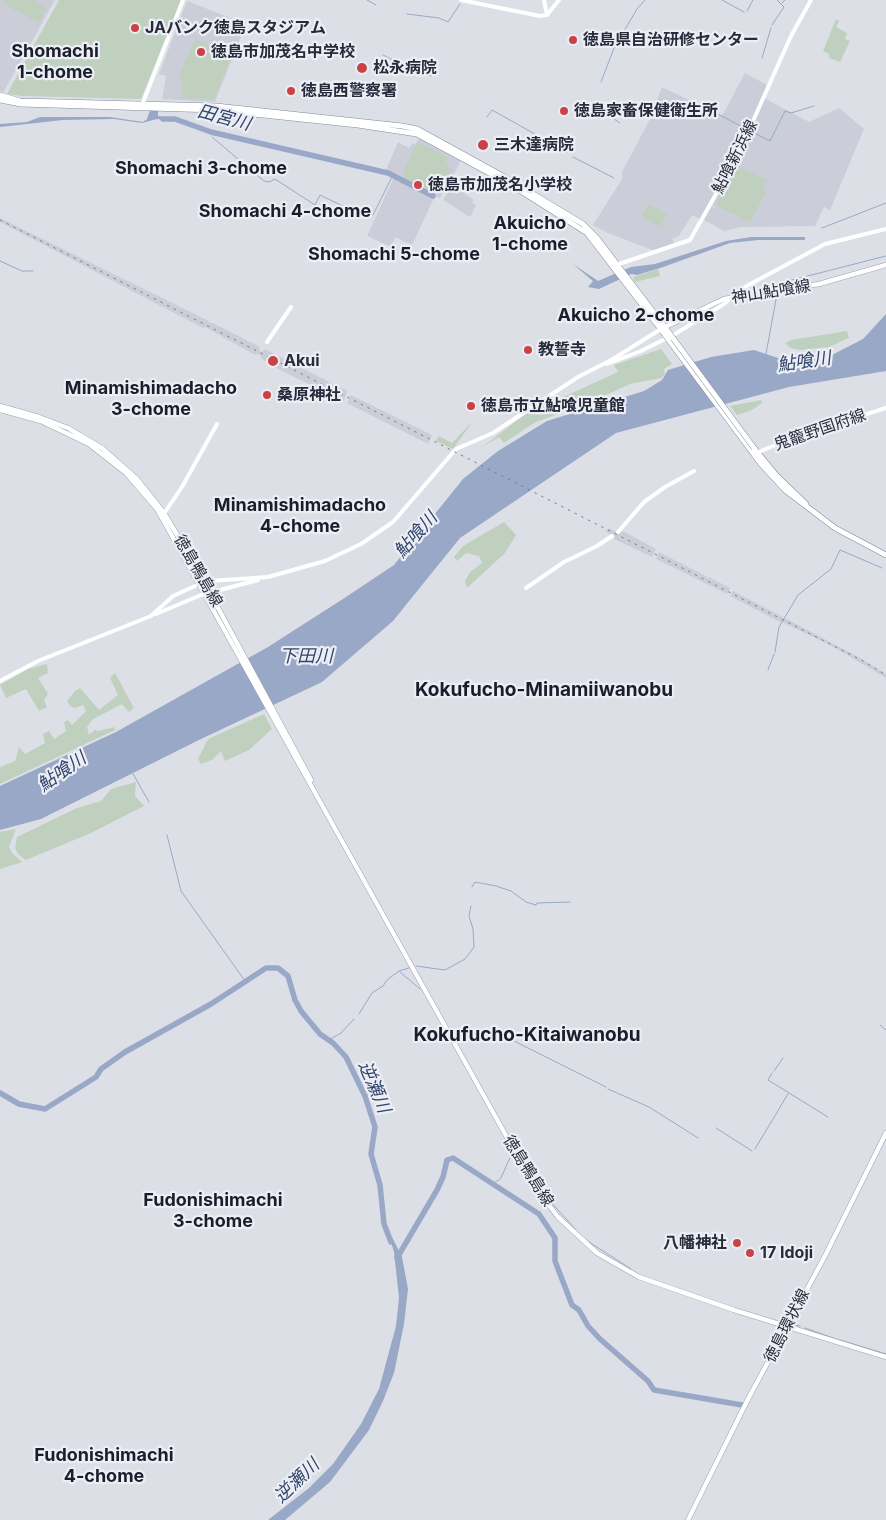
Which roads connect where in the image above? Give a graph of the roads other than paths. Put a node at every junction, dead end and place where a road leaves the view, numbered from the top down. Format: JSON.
{"nodes":[{"id":1,"x":183,"y":0,"type":"edge"},
{"id":2,"x":460,"y":0,"type":"edge"},
{"id":3,"x":544,"y":0,"type":"edge"},
{"id":4,"x":559,"y":0,"type":"edge"},
{"id":5,"x":811,"y":0,"type":"edge"},
{"id":6,"x":547,"y":16,"type":"junction"},
{"id":7,"x":0,"y":95,"type":"edge"},
{"id":8,"x":0,"y":100,"type":"edge"},
{"id":9,"x":142,"y":105,"type":"junction"},
{"id":10,"x":886,"y":229,"type":"edge"},
{"id":11,"x":886,"y":265,"type":"edge"},
{"id":12,"x":618,"y":267,"type":"junction"},
{"id":13,"x":731,"y":298,"type":"junction"},
{"id":14,"x":291,"y":307,"type":"dead end"},
{"id":15,"x":664,"y":330,"type":"junction"},
{"id":16,"x":267,"y":342,"type":"dead end"},
{"id":17,"x":602,"y":365,"type":"junction"},
{"id":18,"x":0,"y":406,"type":"edge"},
{"id":19,"x":886,"y":408,"type":"edge"},
{"id":20,"x":0,"y":410,"type":"edge"},
{"id":21,"x":217,"y":424,"type":"dead end"},
{"id":22,"x":754,"y":451,"type":"junction"},
{"id":23,"x":694,"y":471,"type":"dead end"},
{"id":24,"x":163,"y":515,"type":"junction"},
{"id":25,"x":618,"y":532,"type":"dead end"},
{"id":26,"x":612,"y":536,"type":"dead end"},
{"id":27,"x":886,"y":555,"type":"edge"},
{"id":28,"x":268,"y":577,"type":"junction"},
{"id":29,"x":210,"y":581,"type":"dead end"},
{"id":30,"x":196,"y":586,"type":"dead end"},
{"id":31,"x":526,"y":588,"type":"dead end"},
{"id":32,"x":209,"y":594,"type":"junction"},
{"id":33,"x":151,"y":616,"type":"junction"},
{"id":34,"x":0,"y":681,"type":"edge"},
{"id":35,"x":886,"y":1133,"type":"edge"},
{"id":36,"x":788,"y":1326,"type":"junction"},
{"id":37,"x":886,"y":1357,"type":"edge"},
{"id":38,"x":688,"y":1520,"type":"edge"}],
"edges":[{"from":1,"to":9,"type":"street"},
{"from":2,"to":6,"type":"street"},
{"from":3,"to":6,"type":"street"},
{"from":4,"to":6,"type":"street"},
{"from":5,"to":12,"type":"street","name":"鮎喰新浜線"},
{"from":7,"to":9,"type":"highway"},
{"from":8,"to":9,"type":"highway"},
{"from":9,"to":12,"type":"highway"},
{"from":10,"to":13,"type":"street"},
{"from":11,"to":13,"type":"main road","name":"神山鮎喰線"},
{"from":12,"to":15,"type":"highway"},
{"from":13,"to":15,"type":"main road","name":"神山鮎喰線"},
{"from":13,"to":17,"type":"street"},
{"from":14,"to":16,"type":"street"},
{"from":15,"to":17,"type":"street"},
{"from":15,"to":22,"type":"highway","bridge":true},
{"from":17,"to":28,"type":"street"},
{"from":18,"to":24,"type":"main road","name":"徳島鴨島線"},
{"from":19,"to":22,"type":"street","name":"鬼籠野国府線"},
{"from":20,"to":24,"type":"main road","name":"徳島鴨島線"},
{"from":21,"to":24,"type":"street"},
{"from":22,"to":27,"type":"highway"},
{"from":23,"to":25,"type":"street"},
{"from":24,"to":32,"type":"main road","name":"徳島鴨島線"},
{"from":26,"to":31,"type":"street"},
{"from":28,"to":29,"type":"street"},
{"from":28,"to":32,"type":"street"},
{"from":30,"to":33,"type":"street"},
{"from":32,"to":33,"type":"street"},
{"from":32,"to":36,"type":"main road","name":"徳島鴨島線"},
{"from":33,"to":34,"type":"street"},
{"from":35,"to":36,"type":"main road","name":"徳島環状線"},
{"from":36,"to":37,"type":"main road","name":"徳島鴨島線"},
{"from":36,"to":38,"type":"main road","name":"徳島環状線"}]}
